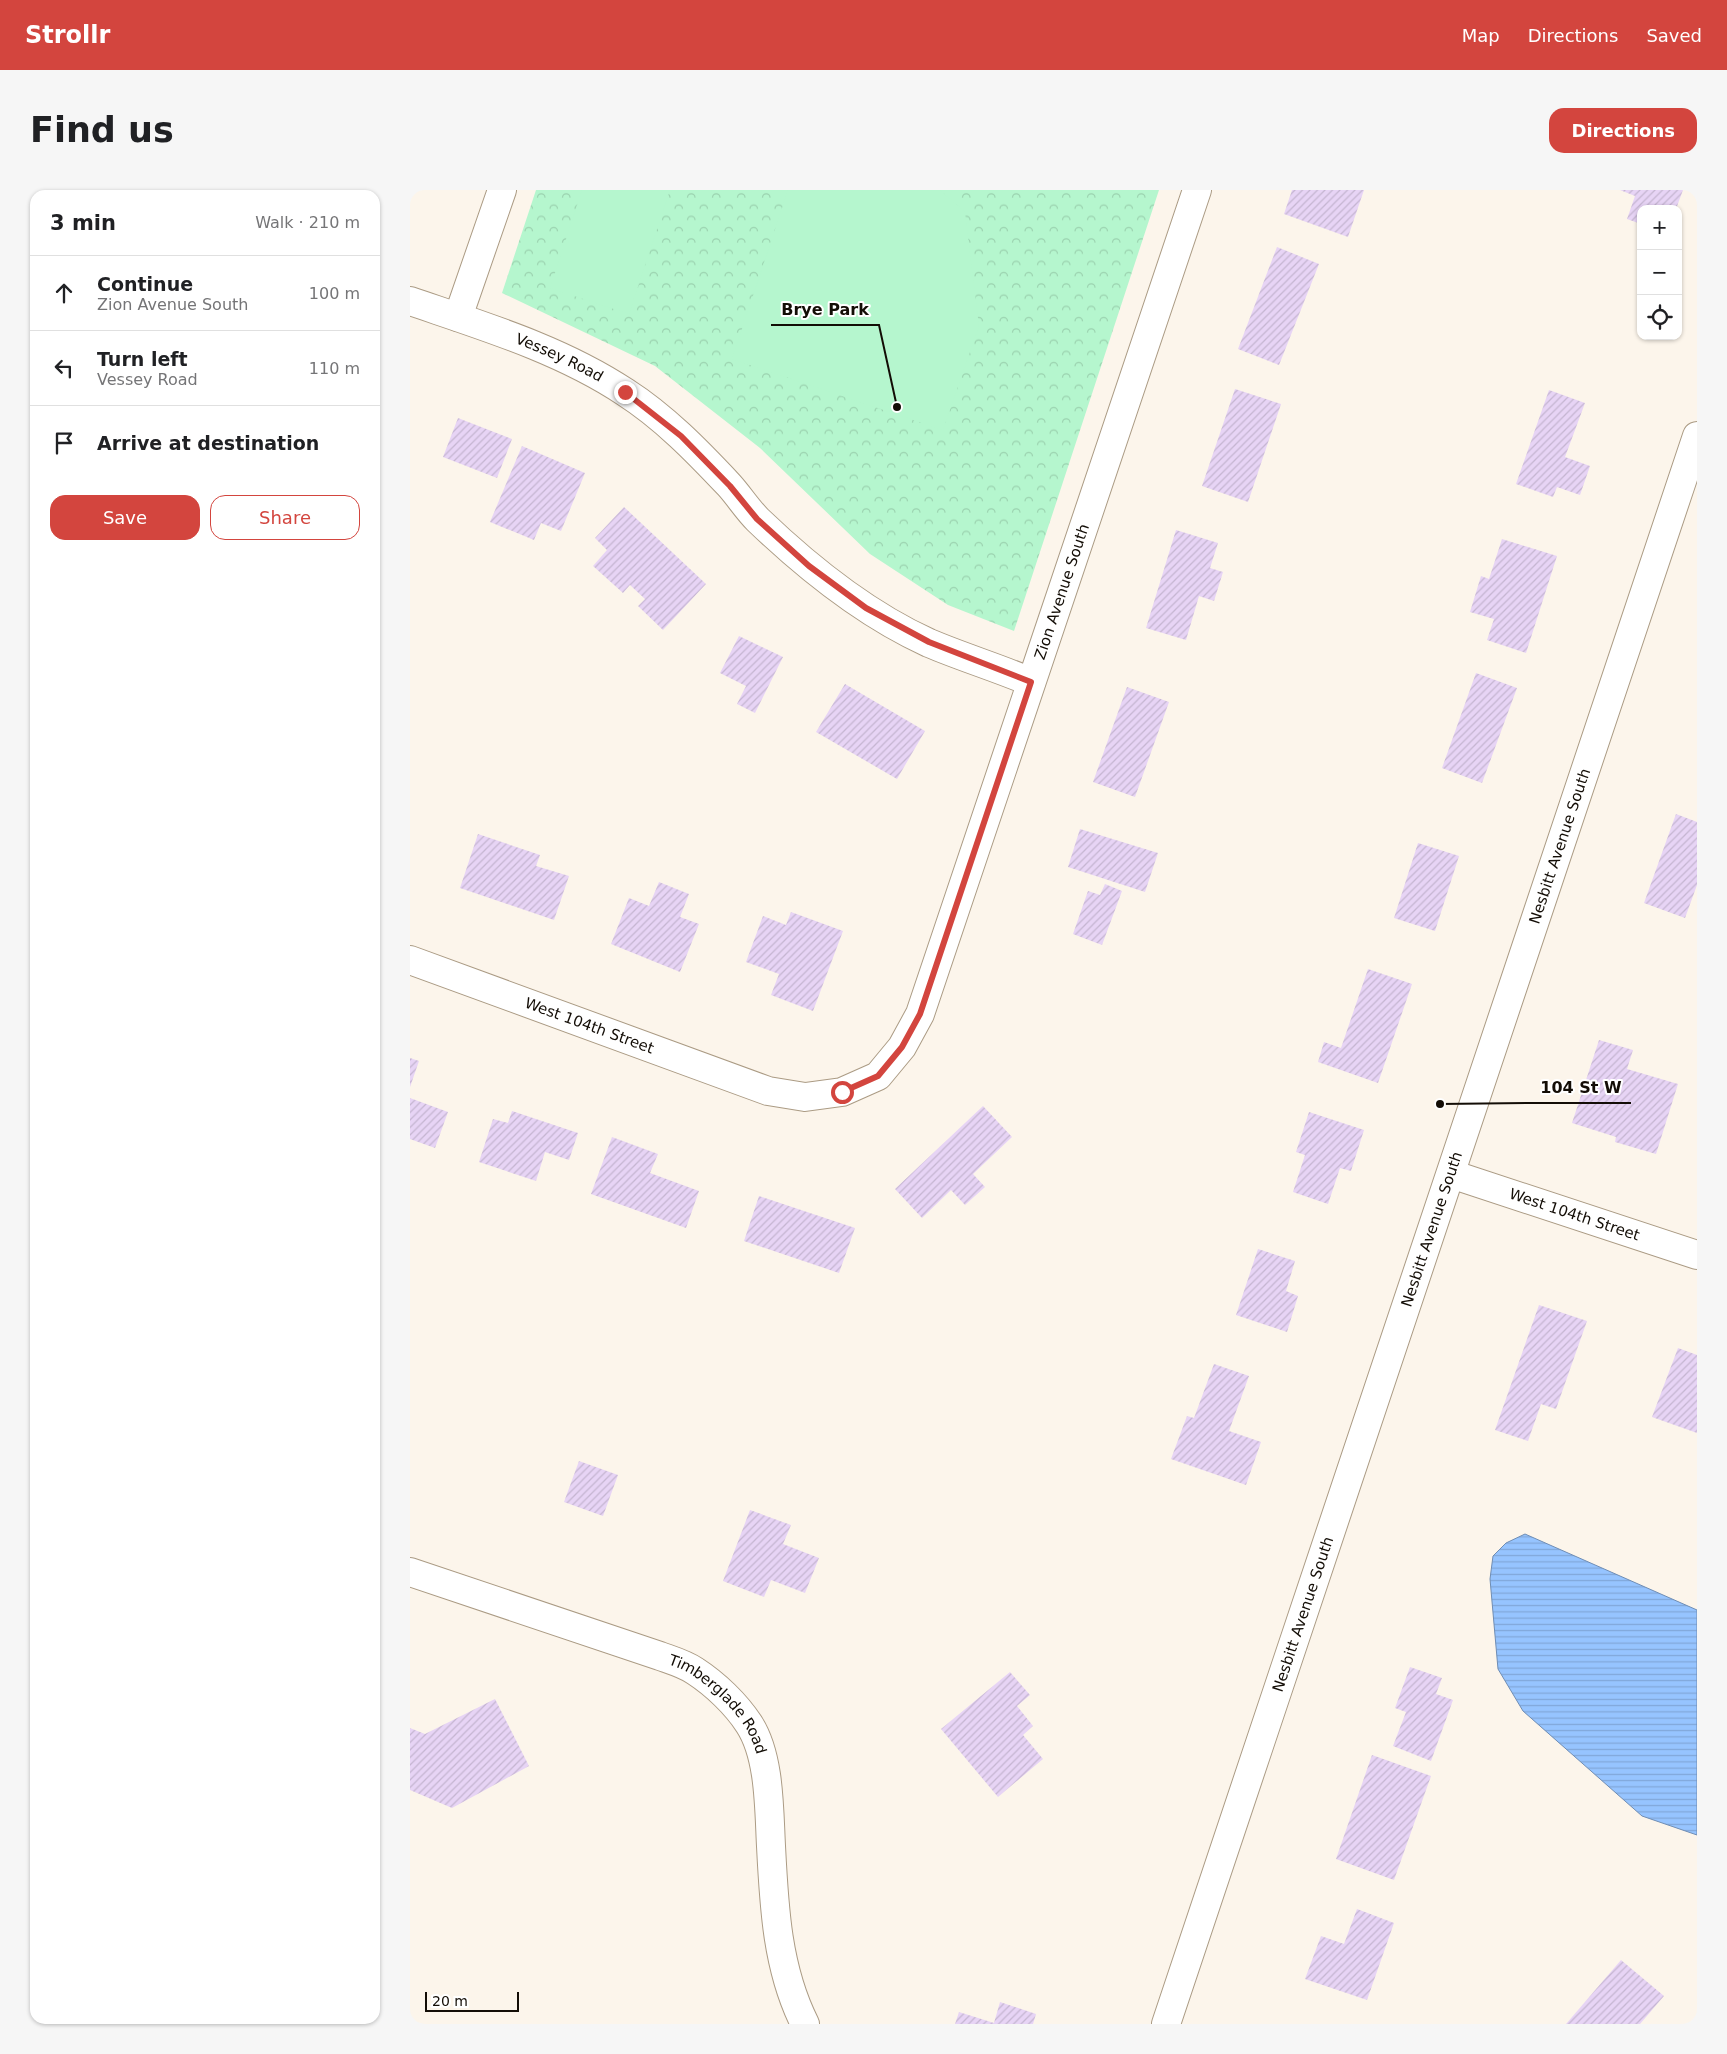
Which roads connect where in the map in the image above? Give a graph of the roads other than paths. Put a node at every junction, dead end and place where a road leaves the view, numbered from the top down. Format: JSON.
{"nodes":[{"id":1,"x":502,"y":190,"type":"edge"},
{"id":2,"x":1197,"y":190,"type":"edge"},
{"id":3,"x":410,"y":301,"type":"edge"},
{"id":4,"x":458,"y":317,"type":"junction"},
{"id":5,"x":1697,"y":436,"type":"edge"},
{"id":6,"x":1031,"y":682,"type":"junction"},
{"id":7,"x":410,"y":960,"type":"edge"},
{"id":8,"x":768,"y":1091,"type":"joint"},
{"id":9,"x":1451,"y":1174,"type":"junction"},
{"id":10,"x":1697,"y":1255,"type":"edge"},
{"id":11,"x":410,"y":1572,"type":"edge"},
{"id":12,"x":806,"y":2024,"type":"edge"},
{"id":13,"x":1166,"y":2024,"type":"edge"}],
"edges":[{"from":1,"to":4,"type":"street"},
{"from":2,"to":6,"type":"street","name":"Zion Avenue South"},
{"from":3,"to":4,"type":"street","name":"Vessey Road"},
{"from":4,"to":6,"type":"street","name":"Vessey Road"},
{"from":5,"to":9,"type":"street","name":"Nesbitt Avenue South"},
{"from":6,"to":8,"type":"street","name":"Zion Avenue South"},
{"from":7,"to":8,"type":"street","name":"West 104th Street"},
{"from":9,"to":10,"type":"street","name":"West 104th Street"},
{"from":9,"to":13,"type":"street","name":"Nesbitt Avenue South"},
{"from":11,"to":12,"type":"street","name":"Timberglade Road"}]}
